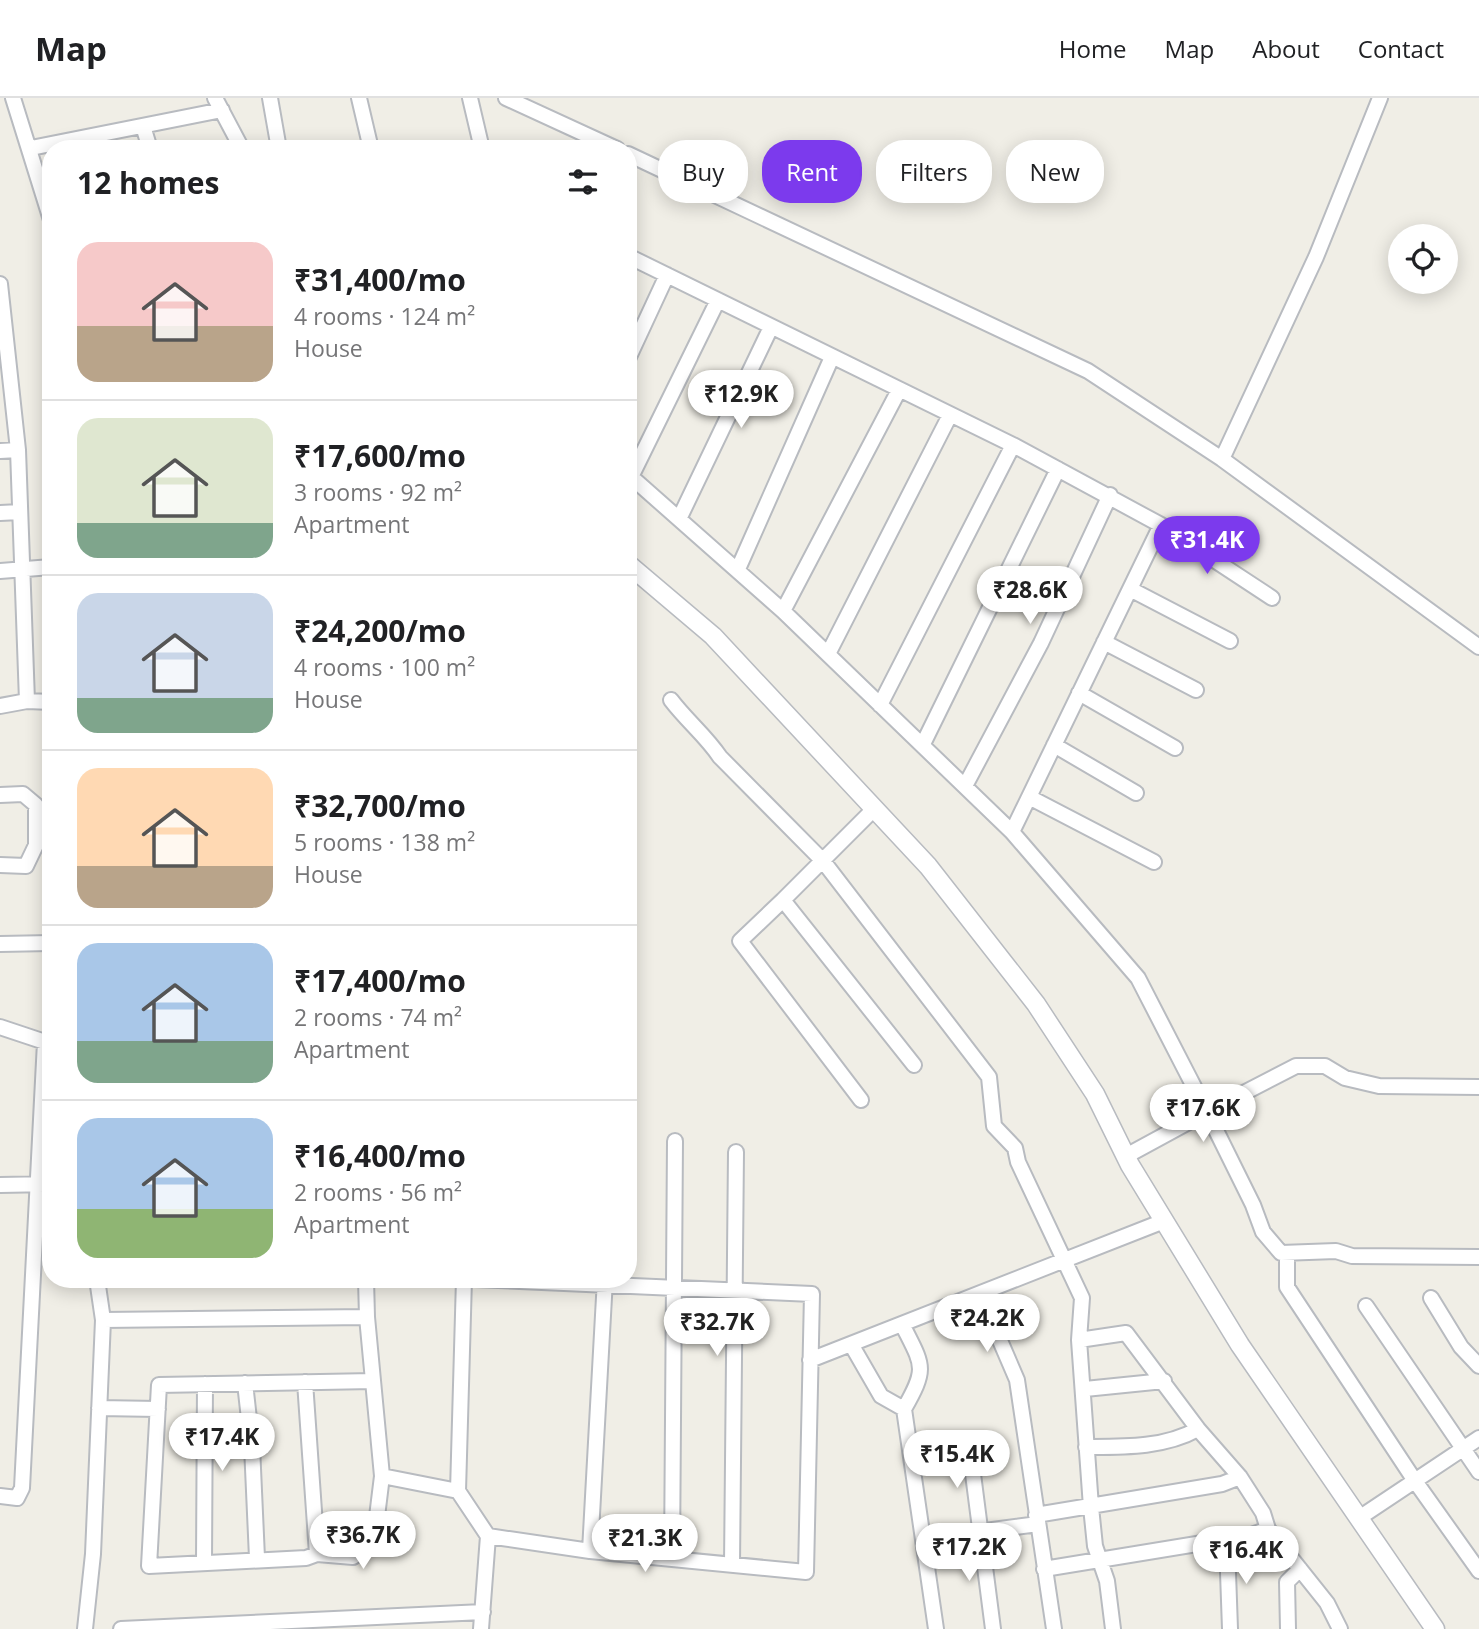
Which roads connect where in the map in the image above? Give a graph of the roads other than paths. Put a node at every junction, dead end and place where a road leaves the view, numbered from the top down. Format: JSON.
{"nodes":[{"id":1,"x":13,"y":98,"type":"edge"},
{"id":2,"x":270,"y":98,"type":"edge"},
{"id":3,"x":359,"y":98,"type":"edge"},
{"id":4,"x":470,"y":98,"type":"edge"},
{"id":5,"x":506,"y":98,"type":"edge"},
{"id":6,"x":1380,"y":98,"type":"edge"},
{"id":7,"x":218,"y":104,"type":"edge"},
{"id":8,"x":144,"y":126,"type":"junction"},
{"id":9,"x":96,"y":140,"type":"edge"},
{"id":10,"x":148,"y":140,"type":"edge"},
{"id":11,"x":238,"y":140,"type":"edge"},
{"id":12,"x":277,"y":140,"type":"edge"},
{"id":13,"x":368,"y":140,"type":"edge"},
{"id":14,"x":480,"y":140,"type":"edge"},
{"id":15,"x":597,"y":140,"type":"edge"},
{"id":16,"x":42,"y":147,"type":"edge"},
{"id":17,"x":31,"y":148,"type":"junction"},
{"id":18,"x":637,"y":158,"type":"edge"},
{"id":19,"x":42,"y":188,"type":"edge"},
{"id":20,"x":637,"y":260,"type":"edge"},
{"id":21,"x":667,"y":275,"type":"junction"},
{"id":22,"x":0,"y":284,"type":"edge"},
{"id":23,"x":718,"y":300,"type":"junction"},
{"id":24,"x":771,"y":327,"type":"junction"},
{"id":25,"x":4,"y":339,"type":"edge"},
{"id":26,"x":637,"y":340,"type":"edge"},
{"id":27,"x":832,"y":357,"type":"junction"},
{"id":28,"x":900,"y":390,"type":"junction"},
{"id":29,"x":7,"y":394,"type":"edge"},
{"id":30,"x":950,"y":415,"type":"junction"},
{"id":31,"x":1013,"y":445,"type":"junction"},
{"id":32,"x":18,"y":450,"type":"junction"},
{"id":33,"x":0,"y":451,"type":"edge"},
{"id":34,"x":1222,"y":459,"type":"junction"},
{"id":35,"x":637,"y":461,"type":"edge"},
{"id":36,"x":1058,"y":469,"type":"junction"},
{"id":37,"x":637,"y":481,"type":"edge"},
{"id":38,"x":1109,"y":495,"type":"junction"},
{"id":39,"x":20,"y":512,"type":"junction"},
{"id":40,"x":0,"y":513,"type":"edge"},
{"id":41,"x":680,"y":517,"type":"junction"},
{"id":42,"x":1161,"y":525,"type":"junction"},
{"id":43,"x":42,"y":567,"type":"edge"},
{"id":44,"x":22,"y":568,"type":"junction"},
{"id":45,"x":738,"y":569,"type":"junction"},
{"id":46,"x":0,"y":571,"type":"edge"},
{"id":47,"x":637,"y":572,"type":"edge"},
{"id":48,"x":1130,"y":589,"type":"junction"},
{"id":49,"x":1272,"y":598,"type":"dead end"},
{"id":50,"x":783,"y":611,"type":"junction"},
{"id":51,"x":1230,"y":641,"type":"dead end"},
{"id":52,"x":1104,"y":642,"type":"junction"},
{"id":53,"x":1479,"y":648,"type":"edge"},
{"id":54,"x":828,"y":654,"type":"junction"},
{"id":55,"x":1196,"y":690,"type":"dead end"},
{"id":56,"x":1079,"y":693,"type":"junction"},
{"id":57,"x":671,"y":700,"type":"dead end"},
{"id":58,"x":27,"y":701,"type":"junction"},
{"id":59,"x":42,"y":702,"type":"edge"},
{"id":60,"x":880,"y":705,"type":"junction"},
{"id":61,"x":0,"y":706,"type":"edge"},
{"id":62,"x":923,"y":744,"type":"junction"},
{"id":63,"x":1054,"y":745,"type":"junction"},
{"id":64,"x":1175,"y":748,"type":"dead end"},
{"id":65,"x":965,"y":786,"type":"junction"},
{"id":66,"x":1136,"y":793,"type":"dead end"},
{"id":67,"x":0,"y":795,"type":"edge"},
{"id":68,"x":1029,"y":797,"type":"junction"},
{"id":69,"x":874,"y":809,"type":"junction"},
{"id":70,"x":1012,"y":832,"type":"junction"},
{"id":71,"x":823,"y":862,"type":"junction"},
{"id":72,"x":1154,"y":862,"type":"dead end"},
{"id":73,"x":0,"y":865,"type":"edge"},
{"id":74,"x":783,"y":900,"type":"junction"},
{"id":75,"x":42,"y":943,"type":"edge"},
{"id":76,"x":0,"y":944,"type":"edge"},
{"id":77,"x":0,"y":1027,"type":"edge"},
{"id":78,"x":42,"y":1041,"type":"edge"},
{"id":79,"x":914,"y":1065,"type":"dead end"},
{"id":80,"x":1479,"y":1087,"type":"edge"},
{"id":81,"x":861,"y":1100,"type":"dead end"},
{"id":82,"x":1207,"y":1112,"type":"junction"},
{"id":83,"x":675,"y":1141,"type":"dead end"},
{"id":84,"x":736,"y":1152,"type":"dead end"},
{"id":85,"x":1126,"y":1156,"type":"junction"},
{"id":86,"x":42,"y":1184,"type":"edge"},
{"id":87,"x":0,"y":1185,"type":"edge"},
{"id":88,"x":42,"y":1194,"type":"edge"},
{"id":89,"x":1164,"y":1221,"type":"junction"},
{"id":90,"x":1287,"y":1253,"type":"junction"},
{"id":91,"x":1479,"y":1257,"type":"edge"},
{"id":92,"x":1065,"y":1260,"type":"junction"},
{"id":93,"x":637,"y":1285,"type":"edge"},
{"id":94,"x":98,"y":1288,"type":"edge"},
{"id":95,"x":366,"y":1288,"type":"edge"},
{"id":96,"x":464,"y":1288,"type":"edge"},
{"id":97,"x":605,"y":1288,"type":"edge"},
{"id":98,"x":674,"y":1288,"type":"junction"},
{"id":99,"x":735,"y":1291,"type":"junction"},
{"id":100,"x":979,"y":1294,"type":"junction"},
{"id":101,"x":1431,"y":1298,"type":"dead end"},
{"id":102,"x":1366,"y":1306,"type":"dead end"},
{"id":103,"x":367,"y":1317,"type":"junction"},
{"id":104,"x":103,"y":1320,"type":"junction"},
{"id":105,"x":902,"y":1324,"type":"junction"},
{"id":106,"x":1079,"y":1340,"type":"junction"},
{"id":107,"x":851,"y":1344,"type":"junction"},
{"id":108,"x":810,"y":1360,"type":"junction"},
{"id":109,"x":1479,"y":1366,"type":"edge"},
{"id":110,"x":373,"y":1381,"type":"junction"},
{"id":111,"x":1164,"y":1381,"type":"junction"},
{"id":112,"x":305,"y":1382,"type":"junction"},
{"id":113,"x":245,"y":1383,"type":"junction"},
{"id":114,"x":205,"y":1384,"type":"junction"},
{"id":115,"x":1085,"y":1389,"type":"junction"},
{"id":116,"x":99,"y":1408,"type":"junction"},
{"id":117,"x":158,"y":1409,"type":"junction"},
{"id":118,"x":904,"y":1409,"type":"junction"},
{"id":119,"x":1198,"y":1429,"type":"junction"},
{"id":120,"x":1479,"y":1438,"type":"edge"},
{"id":121,"x":969,"y":1443,"type":"dead end"},
{"id":122,"x":1086,"y":1447,"type":"junction"},
{"id":123,"x":1462,"y":1450,"type":"junction"},
{"id":124,"x":1479,"y":1472,"type":"edge"},
{"id":125,"x":382,"y":1476,"type":"junction"},
{"id":126,"x":1240,"y":1478,"type":"junction"},
{"id":127,"x":1415,"y":1481,"type":"junction"},
{"id":128,"x":458,"y":1492,"type":"junction"},
{"id":129,"x":0,"y":1496,"type":"edge"},
{"id":130,"x":1091,"y":1507,"type":"junction"},
{"id":131,"x":1359,"y":1518,"type":"junction"},
{"id":132,"x":1037,"y":1519,"type":"junction"},
{"id":133,"x":1268,"y":1529,"type":"junction"},
{"id":134,"x":980,"y":1532,"type":"junction"},
{"id":135,"x":488,"y":1536,"type":"junction"},
{"id":136,"x":923,"y":1539,"type":"junction"},
{"id":137,"x":1227,"y":1544,"type":"junction"},
{"id":138,"x":590,"y":1551,"type":"junction"},
{"id":139,"x":317,"y":1554,"type":"junction"},
{"id":140,"x":257,"y":1558,"type":"junction"},
{"id":141,"x":672,"y":1559,"type":"junction"},
{"id":142,"x":1101,"y":1561,"type":"junction"},
{"id":143,"x":204,"y":1562,"type":"junction"},
{"id":144,"x":732,"y":1565,"type":"junction"},
{"id":145,"x":1044,"y":1569,"type":"junction"},
{"id":146,"x":1300,"y":1569,"type":"junction"},
{"id":147,"x":1479,"y":1571,"type":"edge"},
{"id":148,"x":483,"y":1612,"type":"junction"},
{"id":149,"x":398,"y":1623,"type":"edge"},
{"id":150,"x":288,"y":1625,"type":"edge"},
{"id":151,"x":218,"y":1627,"type":"edge"},
{"id":152,"x":161,"y":1628,"type":"edge"},
{"id":153,"x":85,"y":1629,"type":"edge"},
{"id":154,"x":121,"y":1629,"type":"edge"},
{"id":155,"x":481,"y":1629,"type":"edge"},
{"id":156,"x":936,"y":1629,"type":"edge"},
{"id":157,"x":993,"y":1629,"type":"edge"},
{"id":158,"x":1054,"y":1629,"type":"edge"},
{"id":159,"x":1113,"y":1629,"type":"edge"},
{"id":160,"x":1230,"y":1629,"type":"edge"},
{"id":161,"x":1289,"y":1629,"type":"edge"},
{"id":162,"x":1340,"y":1629,"type":"edge"},
{"id":163,"x":1435,"y":1629,"type":"edge"}],
"edges":[{"from":1,"to":17,"type":"street"},
{"from":2,"to":12,"type":"street"},
{"from":3,"to":13,"type":"street"},
{"from":4,"to":14,"type":"street"},
{"from":5,"to":15,"type":"street"},
{"from":6,"to":34,"type":"street"},
{"from":7,"to":8,"type":"street"},
{"from":7,"to":11,"type":"street"},
{"from":8,"to":9,"type":"street"},
{"from":8,"to":10,"type":"street"},
{"from":16,"to":17,"type":"street"},
{"from":17,"to":19,"type":"street"},
{"from":18,"to":34,"type":"street"},
{"from":20,"to":21,"type":"street"},
{"from":21,"to":23,"type":"street"},
{"from":21,"to":26,"type":"street"},
{"from":22,"to":25,"type":"street"},
{"from":23,"to":24,"type":"street"},
{"from":23,"to":35,"type":"street"},
{"from":24,"to":27,"type":"street"},
{"from":24,"to":41,"type":"street"},
{"from":25,"to":29,"type":"street"},
{"from":27,"to":28,"type":"street"},
{"from":27,"to":45,"type":"street"},
{"from":28,"to":30,"type":"street"},
{"from":28,"to":50,"type":"street"},
{"from":29,"to":32,"type":"street"},
{"from":30,"to":31,"type":"street"},
{"from":30,"to":54,"type":"street"},
{"from":31,"to":36,"type":"street"},
{"from":31,"to":60,"type":"street"},
{"from":32,"to":33,"type":"street"},
{"from":32,"to":39,"type":"street"},
{"from":34,"to":53,"type":"street"},
{"from":36,"to":38,"type":"street"},
{"from":36,"to":62,"type":"street"},
{"from":37,"to":41,"type":"street"},
{"from":38,"to":42,"type":"street"},
{"from":38,"to":65,"type":"street"},
{"from":39,"to":40,"type":"street"},
{"from":39,"to":44,"type":"street"},
{"from":41,"to":45,"type":"street"},
{"from":42,"to":48,"type":"street"},
{"from":42,"to":49,"type":"street"},
{"from":43,"to":44,"type":"street"},
{"from":44,"to":46,"type":"street"},
{"from":44,"to":58,"type":"street"},
{"from":45,"to":50,"type":"street"},
{"from":47,"to":69,"type":"street"},
{"from":48,"to":51,"type":"street"},
{"from":48,"to":52,"type":"street"},
{"from":50,"to":54,"type":"street"},
{"from":52,"to":55,"type":"street"},
{"from":52,"to":56,"type":"street"},
{"from":54,"to":60,"type":"street"},
{"from":56,"to":63,"type":"street"},
{"from":56,"to":64,"type":"street"},
{"from":57,"to":71,"type":"street"},
{"from":58,"to":59,"type":"street"},
{"from":58,"to":61,"type":"street"},
{"from":60,"to":62,"type":"street"},
{"from":62,"to":65,"type":"street"},
{"from":63,"to":66,"type":"street"},
{"from":63,"to":68,"type":"street"},
{"from":65,"to":70,"type":"street"},
{"from":67,"to":73,"type":"street"},
{"from":68,"to":70,"type":"street"},
{"from":68,"to":72,"type":"street"},
{"from":69,"to":71,"type":"street"},
{"from":69,"to":85,"type":"street"},
{"from":70,"to":82,"type":"street"},
{"from":71,"to":74,"type":"street"},
{"from":71,"to":92,"type":"street"},
{"from":74,"to":79,"type":"street"},
{"from":74,"to":81,"type":"street"},
{"from":75,"to":76,"type":"street"},
{"from":77,"to":78,"type":"street"},
{"from":80,"to":82,"type":"street"},
{"from":82,"to":85,"type":"street"},
{"from":82,"to":90,"type":"street"},
{"from":83,"to":98,"type":"street"},
{"from":84,"to":99,"type":"street"},
{"from":85,"to":89,"type":"street"},
{"from":86,"to":87,"type":"street"},
{"from":88,"to":129,"type":"street"},
{"from":89,"to":92,"type":"street"},
{"from":89,"to":131,"type":"street"},
{"from":90,"to":91,"type":"street"},
{"from":90,"to":127,"type":"street"},
{"from":92,"to":100,"type":"street"},
{"from":92,"to":106,"type":"street"},
{"from":93,"to":98,"type":"street"},
{"from":94,"to":104,"type":"street"},
{"from":95,"to":103,"type":"street"},
{"from":96,"to":128,"type":"street"},
{"from":97,"to":138,"type":"street"},
{"from":98,"to":99,"type":"street"},
{"from":98,"to":141,"type":"street"},
{"from":99,"to":108,"type":"street"},
{"from":99,"to":144,"type":"street"},
{"from":100,"to":105,"type":"street"},
{"from":100,"to":132,"type":"street"},
{"from":101,"to":109,"type":"street"},
{"from":102,"to":123,"type":"street"},
{"from":103,"to":104,"type":"street"},
{"from":103,"to":110,"type":"street"},
{"from":104,"to":116,"type":"street"},
{"from":105,"to":107,"type":"street"},
{"from":105,"to":118,"type":"street"},
{"from":106,"to":111,"type":"street"},
{"from":106,"to":115,"type":"street"},
{"from":107,"to":108,"type":"street"},
{"from":107,"to":118,"type":"street"},
{"from":108,"to":144,"type":"street"},
{"from":110,"to":112,"type":"street"},
{"from":110,"to":125,"type":"street"},
{"from":111,"to":115,"type":"street"},
{"from":111,"to":119,"type":"street"},
{"from":112,"to":113,"type":"street"},
{"from":112,"to":139,"type":"street"},
{"from":113,"to":114,"type":"street"},
{"from":113,"to":140,"type":"street"},
{"from":114,"to":117,"type":"street"},
{"from":114,"to":143,"type":"street"},
{"from":115,"to":122,"type":"street"},
{"from":116,"to":117,"type":"street"},
{"from":116,"to":153,"type":"street"},
{"from":117,"to":143,"type":"street"},
{"from":118,"to":136,"type":"street"},
{"from":119,"to":122,"type":"street"},
{"from":119,"to":126,"type":"street"},
{"from":120,"to":123,"type":"street"},
{"from":121,"to":134,"type":"street"},
{"from":122,"to":130,"type":"street"},
{"from":123,"to":124,"type":"street"},
{"from":123,"to":127,"type":"street"},
{"from":125,"to":128,"type":"street"},
{"from":125,"to":139,"type":"street"},
{"from":126,"to":130,"type":"street"},
{"from":126,"to":133,"type":"street"},
{"from":127,"to":131,"type":"street"},
{"from":127,"to":147,"type":"street"},
{"from":128,"to":135,"type":"street"},
{"from":130,"to":132,"type":"street"},
{"from":130,"to":142,"type":"street"},
{"from":131,"to":163,"type":"street"},
{"from":132,"to":134,"type":"street"},
{"from":132,"to":145,"type":"street"},
{"from":133,"to":137,"type":"street"},
{"from":133,"to":146,"type":"street"},
{"from":134,"to":136,"type":"street"},
{"from":134,"to":157,"type":"street"},
{"from":135,"to":138,"type":"street"},
{"from":135,"to":148,"type":"street"},
{"from":136,"to":156,"type":"street"},
{"from":137,"to":142,"type":"street"},
{"from":137,"to":160,"type":"street"},
{"from":138,"to":141,"type":"street"},
{"from":139,"to":140,"type":"street"},
{"from":140,"to":143,"type":"street"},
{"from":141,"to":144,"type":"street"},
{"from":142,"to":145,"type":"street"},
{"from":142,"to":159,"type":"street"},
{"from":145,"to":158,"type":"street"},
{"from":146,"to":161,"type":"street"},
{"from":146,"to":162,"type":"street"},
{"from":148,"to":149,"type":"street"},
{"from":148,"to":155,"type":"street"},
{"from":149,"to":150,"type":"street"},
{"from":150,"to":151,"type":"street"},
{"from":151,"to":152,"type":"street"},
{"from":152,"to":154,"type":"street"}]}
